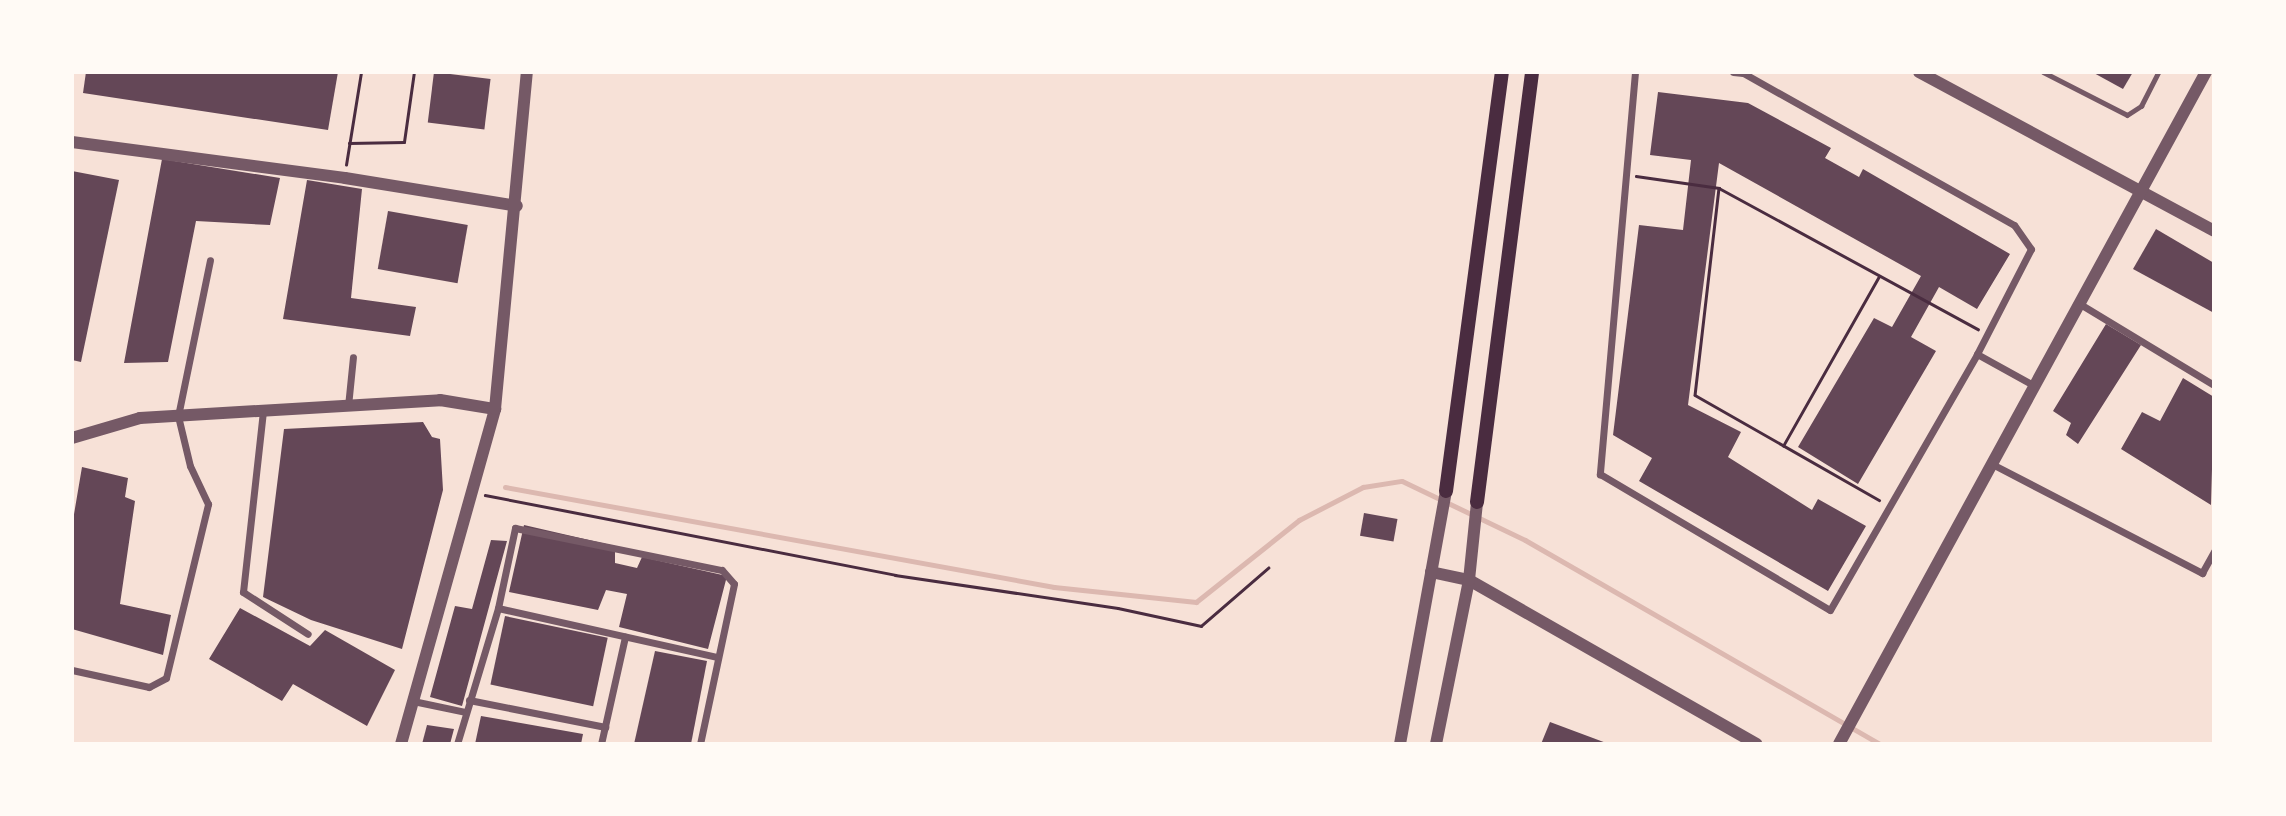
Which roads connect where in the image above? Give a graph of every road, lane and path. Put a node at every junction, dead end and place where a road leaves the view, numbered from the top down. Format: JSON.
{"nodes":[{"id":1,"x":361,"y":72,"type":"edge"},
{"id":2,"x":414,"y":72,"type":"edge"},
{"id":3,"x":527,"y":72,"type":"edge"},
{"id":4,"x":1502,"y":72,"type":"edge"},
{"id":5,"x":1532,"y":72,"type":"edge"},
{"id":6,"x":1635,"y":72,"type":"edge"},
{"id":7,"x":1733,"y":72,"type":"edge"},
{"id":8,"x":1744,"y":72,"type":"edge"},
{"id":9,"x":1919,"y":72,"type":"edge"},
{"id":10,"x":2043,"y":72,"type":"edge"},
{"id":11,"x":2158,"y":72,"type":"edge"},
{"id":12,"x":2206,"y":72,"type":"edge"},
{"id":13,"x":72,"y":142,"type":"edge"},
{"id":14,"x":349,"y":143,"type":"junction"},
{"id":15,"x":1624,"y":175,"type":"junction"},
{"id":16,"x":345,"y":178,"type":"junction"},
{"id":17,"x":1719,"y":188,"type":"junction"},
{"id":18,"x":2143,"y":190,"type":"junction"},
{"id":19,"x":517,"y":206,"type":"junction"},
{"id":20,"x":2214,"y":231,"type":"edge"},
{"id":21,"x":210,"y":260,"type":"dead end"},
{"id":22,"x":1879,"y":276,"type":"junction"},
{"id":23,"x":2080,"y":304,"type":"junction"},
{"id":24,"x":1987,"y":334,"type":"junction"},
{"id":25,"x":1977,"y":354,"type":"junction"},
{"id":26,"x":353,"y":358,"type":"dead end"},
{"id":27,"x":2214,"y":385,"type":"edge"},
{"id":28,"x":2035,"y":386,"type":"junction"},
{"id":29,"x":348,"y":406,"type":"junction"},
{"id":30,"x":495,"y":409,"type":"junction"},
{"id":31,"x":263,"y":411,"type":"junction"},
{"id":32,"x":178,"y":416,"type":"junction"},
{"id":33,"x":72,"y":438,"type":"edge"},
{"id":34,"x":1783,"y":446,"type":"junction"},
{"id":35,"x":1993,"y":464,"type":"junction"},
{"id":36,"x":1446,"y":491,"type":"joint"},
{"id":37,"x":471,"y":492,"type":"junction"},
{"id":38,"x":1478,"y":502,"type":"joint"},
{"id":39,"x":1891,"y":507,"type":"junction"},
{"id":40,"x":2214,"y":551,"type":"edge"},
{"id":41,"x":1268,"y":568,"type":"dead end"},
{"id":42,"x":1431,"y":572,"type":"junction"},
{"id":43,"x":1469,"y":580,"type":"junction"},
{"id":44,"x":498,"y":608,"type":"junction"},
{"id":45,"x":308,"y":634,"type":"dead end"},
{"id":46,"x":625,"y":637,"type":"junction"},
{"id":47,"x":718,"y":657,"type":"junction"},
{"id":48,"x":72,"y":670,"type":"edge"},
{"id":49,"x":469,"y":700,"type":"junction"},
{"id":50,"x":413,"y":701,"type":"junction"},
{"id":51,"x":465,"y":712,"type":"junction"},
{"id":52,"x":605,"y":727,"type":"junction"},
{"id":53,"x":401,"y":744,"type":"edge"},
{"id":54,"x":457,"y":744,"type":"edge"},
{"id":55,"x":601,"y":744,"type":"edge"},
{"id":56,"x":701,"y":744,"type":"edge"},
{"id":57,"x":1400,"y":744,"type":"edge"},
{"id":58,"x":1436,"y":744,"type":"edge"},
{"id":59,"x":1758,"y":744,"type":"edge"},
{"id":60,"x":1839,"y":744,"type":"edge"}],
"edges":[{"from":1,"to":14,"type":"path"},
{"from":2,"to":14,"type":"path"},
{"from":3,"to":19,"type":"street"},
{"from":4,"to":36,"type":"main road"},
{"from":5,"to":38,"type":"main road"},
{"from":6,"to":15,"type":"street"},
{"from":7,"to":8,"type":"street"},
{"from":8,"to":24,"type":"street"},
{"from":9,"to":18,"type":"street"},
{"from":10,"to":11,"type":"lane"},
{"from":12,"to":18,"type":"street"},
{"from":13,"to":16,"type":"street"},
{"from":14,"to":16,"type":"path"},
{"from":15,"to":17,"type":"path"},
{"from":15,"to":39,"type":"street"},
{"from":16,"to":19,"type":"street"},
{"from":17,"to":22,"type":"path"},
{"from":17,"to":34,"type":"path"},
{"from":18,"to":20,"type":"street"},
{"from":18,"to":23,"type":"street"},
{"from":19,"to":30,"type":"street"},
{"from":21,"to":32,"type":"street"},
{"from":22,"to":24,"type":"path"},
{"from":22,"to":34,"type":"path"},
{"from":23,"to":27,"type":"street"},
{"from":23,"to":28,"type":"street"},
{"from":24,"to":25,"type":"street"},
{"from":25,"to":28,"type":"street"},
{"from":25,"to":39,"type":"street"},
{"from":26,"to":29,"type":"street"},
{"from":28,"to":35,"type":"street"},
{"from":29,"to":30,"type":"street"},
{"from":29,"to":31,"type":"street"},
{"from":30,"to":37,"type":"street"},
{"from":31,"to":32,"type":"street"},
{"from":31,"to":45,"type":"street"},
{"from":32,"to":33,"type":"street"},
{"from":32,"to":48,"type":"street"},
{"from":34,"to":39,"type":"path"},
{"from":35,"to":40,"type":"street"},
{"from":35,"to":60,"type":"street"},
{"from":36,"to":42,"type":"street"},
{"from":37,"to":41,"type":"path"},
{"from":37,"to":50,"type":"street"},
{"from":38,"to":43,"type":"street"},
{"from":42,"to":43,"type":"street"},
{"from":42,"to":57,"type":"street"},
{"from":43,"to":58,"type":"street"},
{"from":43,"to":59,"type":"street"},
{"from":44,"to":46,"type":"street"},
{"from":44,"to":47,"type":"street"},
{"from":44,"to":49,"type":"street"},
{"from":46,"to":47,"type":"street"},
{"from":46,"to":52,"type":"street"},
{"from":47,"to":56,"type":"street"},
{"from":49,"to":51,"type":"street"},
{"from":49,"to":52,"type":"street"},
{"from":50,"to":51,"type":"street"},
{"from":50,"to":53,"type":"street"},
{"from":51,"to":54,"type":"street"},
{"from":52,"to":55,"type":"street"}]}
